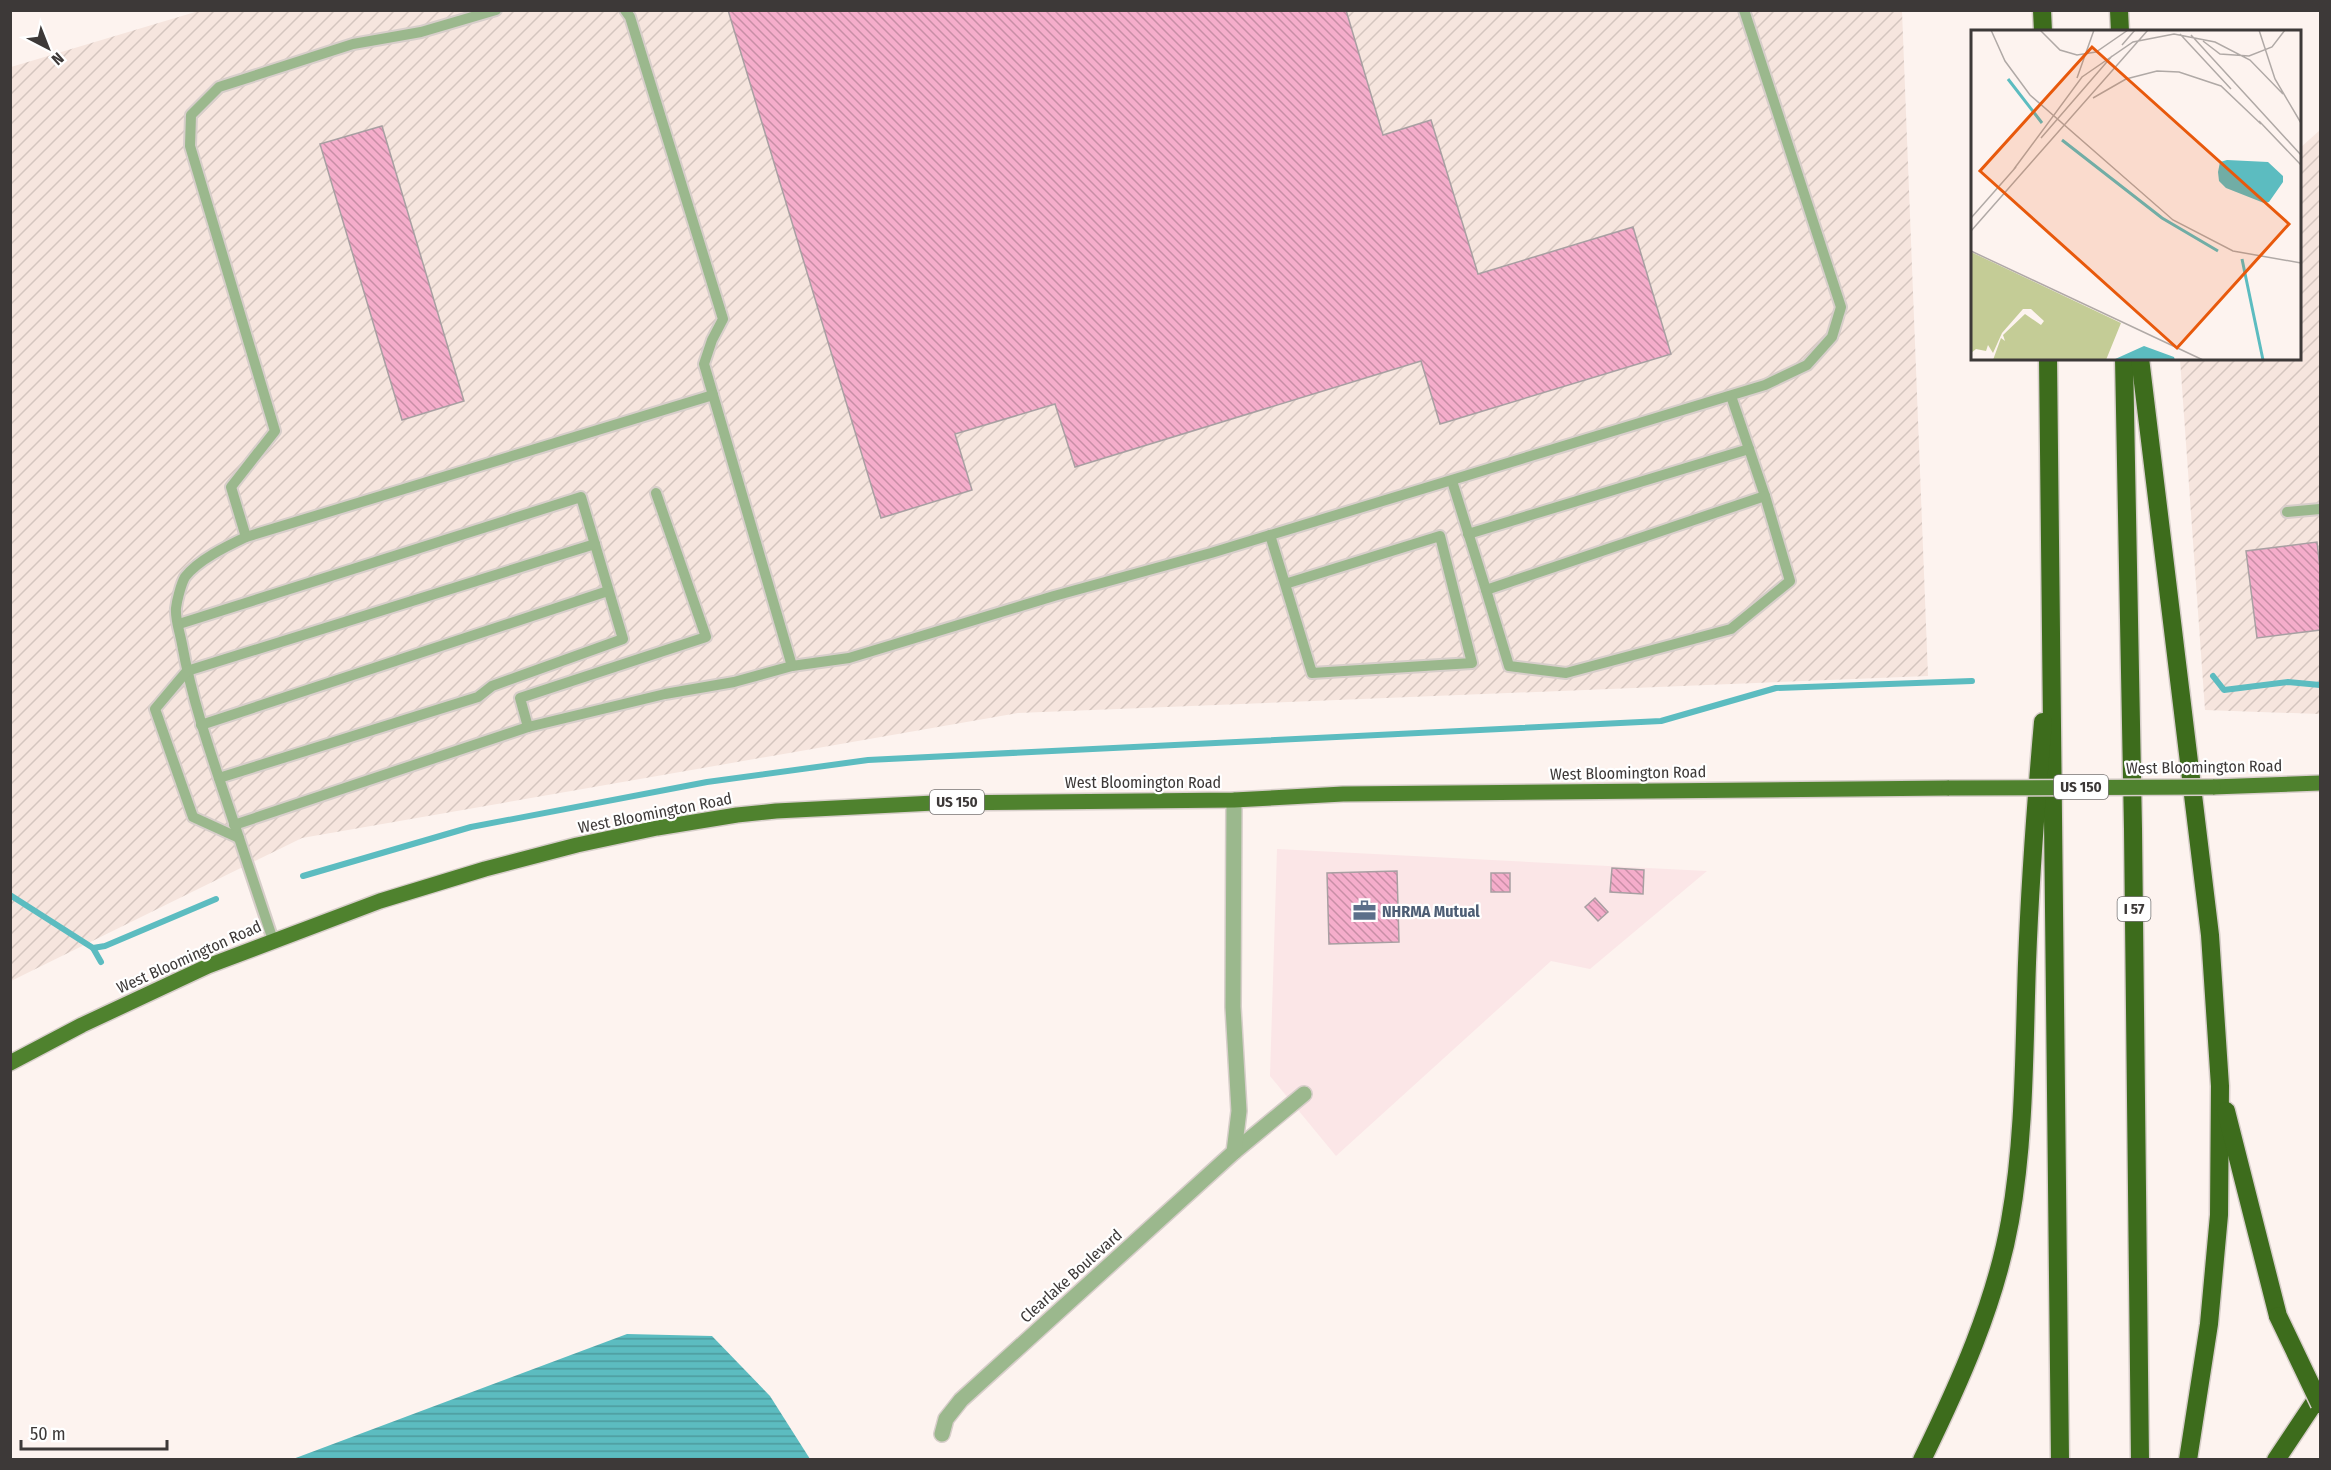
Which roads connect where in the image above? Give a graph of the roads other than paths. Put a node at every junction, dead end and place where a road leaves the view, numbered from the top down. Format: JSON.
{"nodes":[{"id":1,"x":496,"y":10,"type":"edge"},
{"id":2,"x":626,"y":10,"type":"edge"},
{"id":3,"x":1744,"y":10,"type":"edge"},
{"id":4,"x":2042,"y":10,"type":"edge"},
{"id":5,"x":2119,"y":10,"type":"edge"},
{"id":6,"x":2043,"y":30,"type":"edge"},
{"id":7,"x":2120,"y":30,"type":"edge"},
{"id":8,"x":2048,"y":360,"type":"edge"},
{"id":9,"x":2124,"y":360,"type":"edge"},
{"id":10,"x":2140,"y":360,"type":"edge"},
{"id":11,"x":713,"y":394,"type":"junction"},
{"id":12,"x":1731,"y":396,"type":"junction"},
{"id":13,"x":1749,"y":449,"type":"junction"},
{"id":14,"x":1452,"y":481,"type":"junction"},
{"id":15,"x":656,"y":493,"type":"dead end"},
{"id":16,"x":1764,"y":496,"type":"junction"},
{"id":17,"x":2320,"y":509,"type":"edge"},
{"id":18,"x":2287,"y":512,"type":"dead end"},
{"id":19,"x":1468,"y":534,"type":"junction"},
{"id":20,"x":1270,"y":535,"type":"junction"},
{"id":21,"x":246,"y":537,"type":"junction"},
{"id":22,"x":594,"y":544,"type":"junction"},
{"id":23,"x":1285,"y":584,"type":"junction"},
{"id":24,"x":1486,"y":590,"type":"junction"},
{"id":25,"x":608,"y":591,"type":"junction"},
{"id":26,"x":2052,"y":598,"type":"junction"},
{"id":27,"x":178,"y":624,"type":"junction"},
{"id":28,"x":792,"y":666,"type":"junction"},
{"id":29,"x":187,"y":671,"type":"junction"},
{"id":30,"x":201,"y":725,"type":"junction"},
{"id":31,"x":528,"y":727,"type":"junction"},
{"id":32,"x":219,"y":778,"type":"junction"},
{"id":33,"x":2320,"y":783,"type":"edge"},
{"id":34,"x":1234,"y":800,"type":"junction"},
{"id":35,"x":234,"y":825,"type":"junction"},
{"id":36,"x":239,"y":838,"type":"junction"},
{"id":37,"x":273,"y":940,"type":"junction"},
{"id":38,"x":10,"y":1063,"type":"edge"},
{"id":39,"x":2220,"y":1086,"type":"junction"},
{"id":40,"x":1304,"y":1094,"type":"dead end"},
{"id":41,"x":1234,"y":1152,"type":"junction"},
{"id":42,"x":2320,"y":1394,"type":"edge"},
{"id":43,"x":2320,"y":1404,"type":"edge"},
{"id":44,"x":942,"y":1434,"type":"dead end"},
{"id":45,"x":1922,"y":1460,"type":"edge"},
{"id":46,"x":2060,"y":1460,"type":"edge"},
{"id":47,"x":2140,"y":1460,"type":"edge"},
{"id":48,"x":2188,"y":1460,"type":"edge"},
{"id":49,"x":2276,"y":1460,"type":"edge"}],
"edges":[{"from":1,"to":21,"type":"lane"},
{"from":2,"to":11,"type":"lane"},
{"from":3,"to":12,"type":"lane"},
{"from":4,"to":6,"type":"highway"},
{"from":5,"to":7,"type":"highway"},
{"from":8,"to":26,"type":"highway"},
{"from":9,"to":47,"type":"highway","number":"I 57"},
{"from":10,"to":39,"type":"highway"},
{"from":11,"to":21,"type":"lane"},
{"from":11,"to":28,"type":"lane"},
{"from":12,"to":13,"type":"lane"},
{"from":12,"to":14,"type":"lane"},
{"from":13,"to":16,"type":"lane"},
{"from":13,"to":19,"type":"lane"},
{"from":14,"to":19,"type":"lane"},
{"from":14,"to":20,"type":"lane"},
{"from":15,"to":31,"type":"lane"},
{"from":16,"to":24,"type":"lane"},
{"from":16,"to":24,"type":"lane"},
{"from":17,"to":18,"type":"lane"},
{"from":19,"to":24,"type":"lane"},
{"from":20,"to":23,"type":"lane"},
{"from":20,"to":28,"type":"lane"},
{"from":21,"to":27,"type":"lane"},
{"from":22,"to":25,"type":"lane"},
{"from":22,"to":27,"type":"lane"},
{"from":22,"to":29,"type":"lane"},
{"from":23,"to":23,"type":"lane"},
{"from":25,"to":30,"type":"lane"},
{"from":25,"to":32,"type":"lane"},
{"from":26,"to":45,"type":"highway"},
{"from":26,"to":46,"type":"highway"},
{"from":27,"to":29,"type":"lane"},
{"from":28,"to":31,"type":"lane"},
{"from":29,"to":30,"type":"lane"},
{"from":29,"to":36,"type":"lane"},
{"from":30,"to":32,"type":"lane"},
{"from":31,"to":35,"type":"lane"},
{"from":32,"to":35,"type":"lane"},
{"from":33,"to":34,"type":"main road","name":"West Bloomington Road","number":"US 150","bridge":true},
{"from":34,"to":37,"type":"main road","name":"West Bloomington Road","number":"US 150"},
{"from":34,"to":41,"type":"street"},
{"from":35,"to":36,"type":"lane"},
{"from":36,"to":37,"type":"lane"},
{"from":37,"to":38,"type":"main road","name":"West Bloomington Road","number":"US 150"},
{"from":39,"to":43,"type":"highway","bridge":true},
{"from":39,"to":48,"type":"highway"},
{"from":40,"to":41,"type":"street","name":"Clearlake Boulevard"},
{"from":41,"to":44,"type":"street","name":"Clearlake Boulevard"},
{"from":42,"to":49,"type":"highway"}]}
